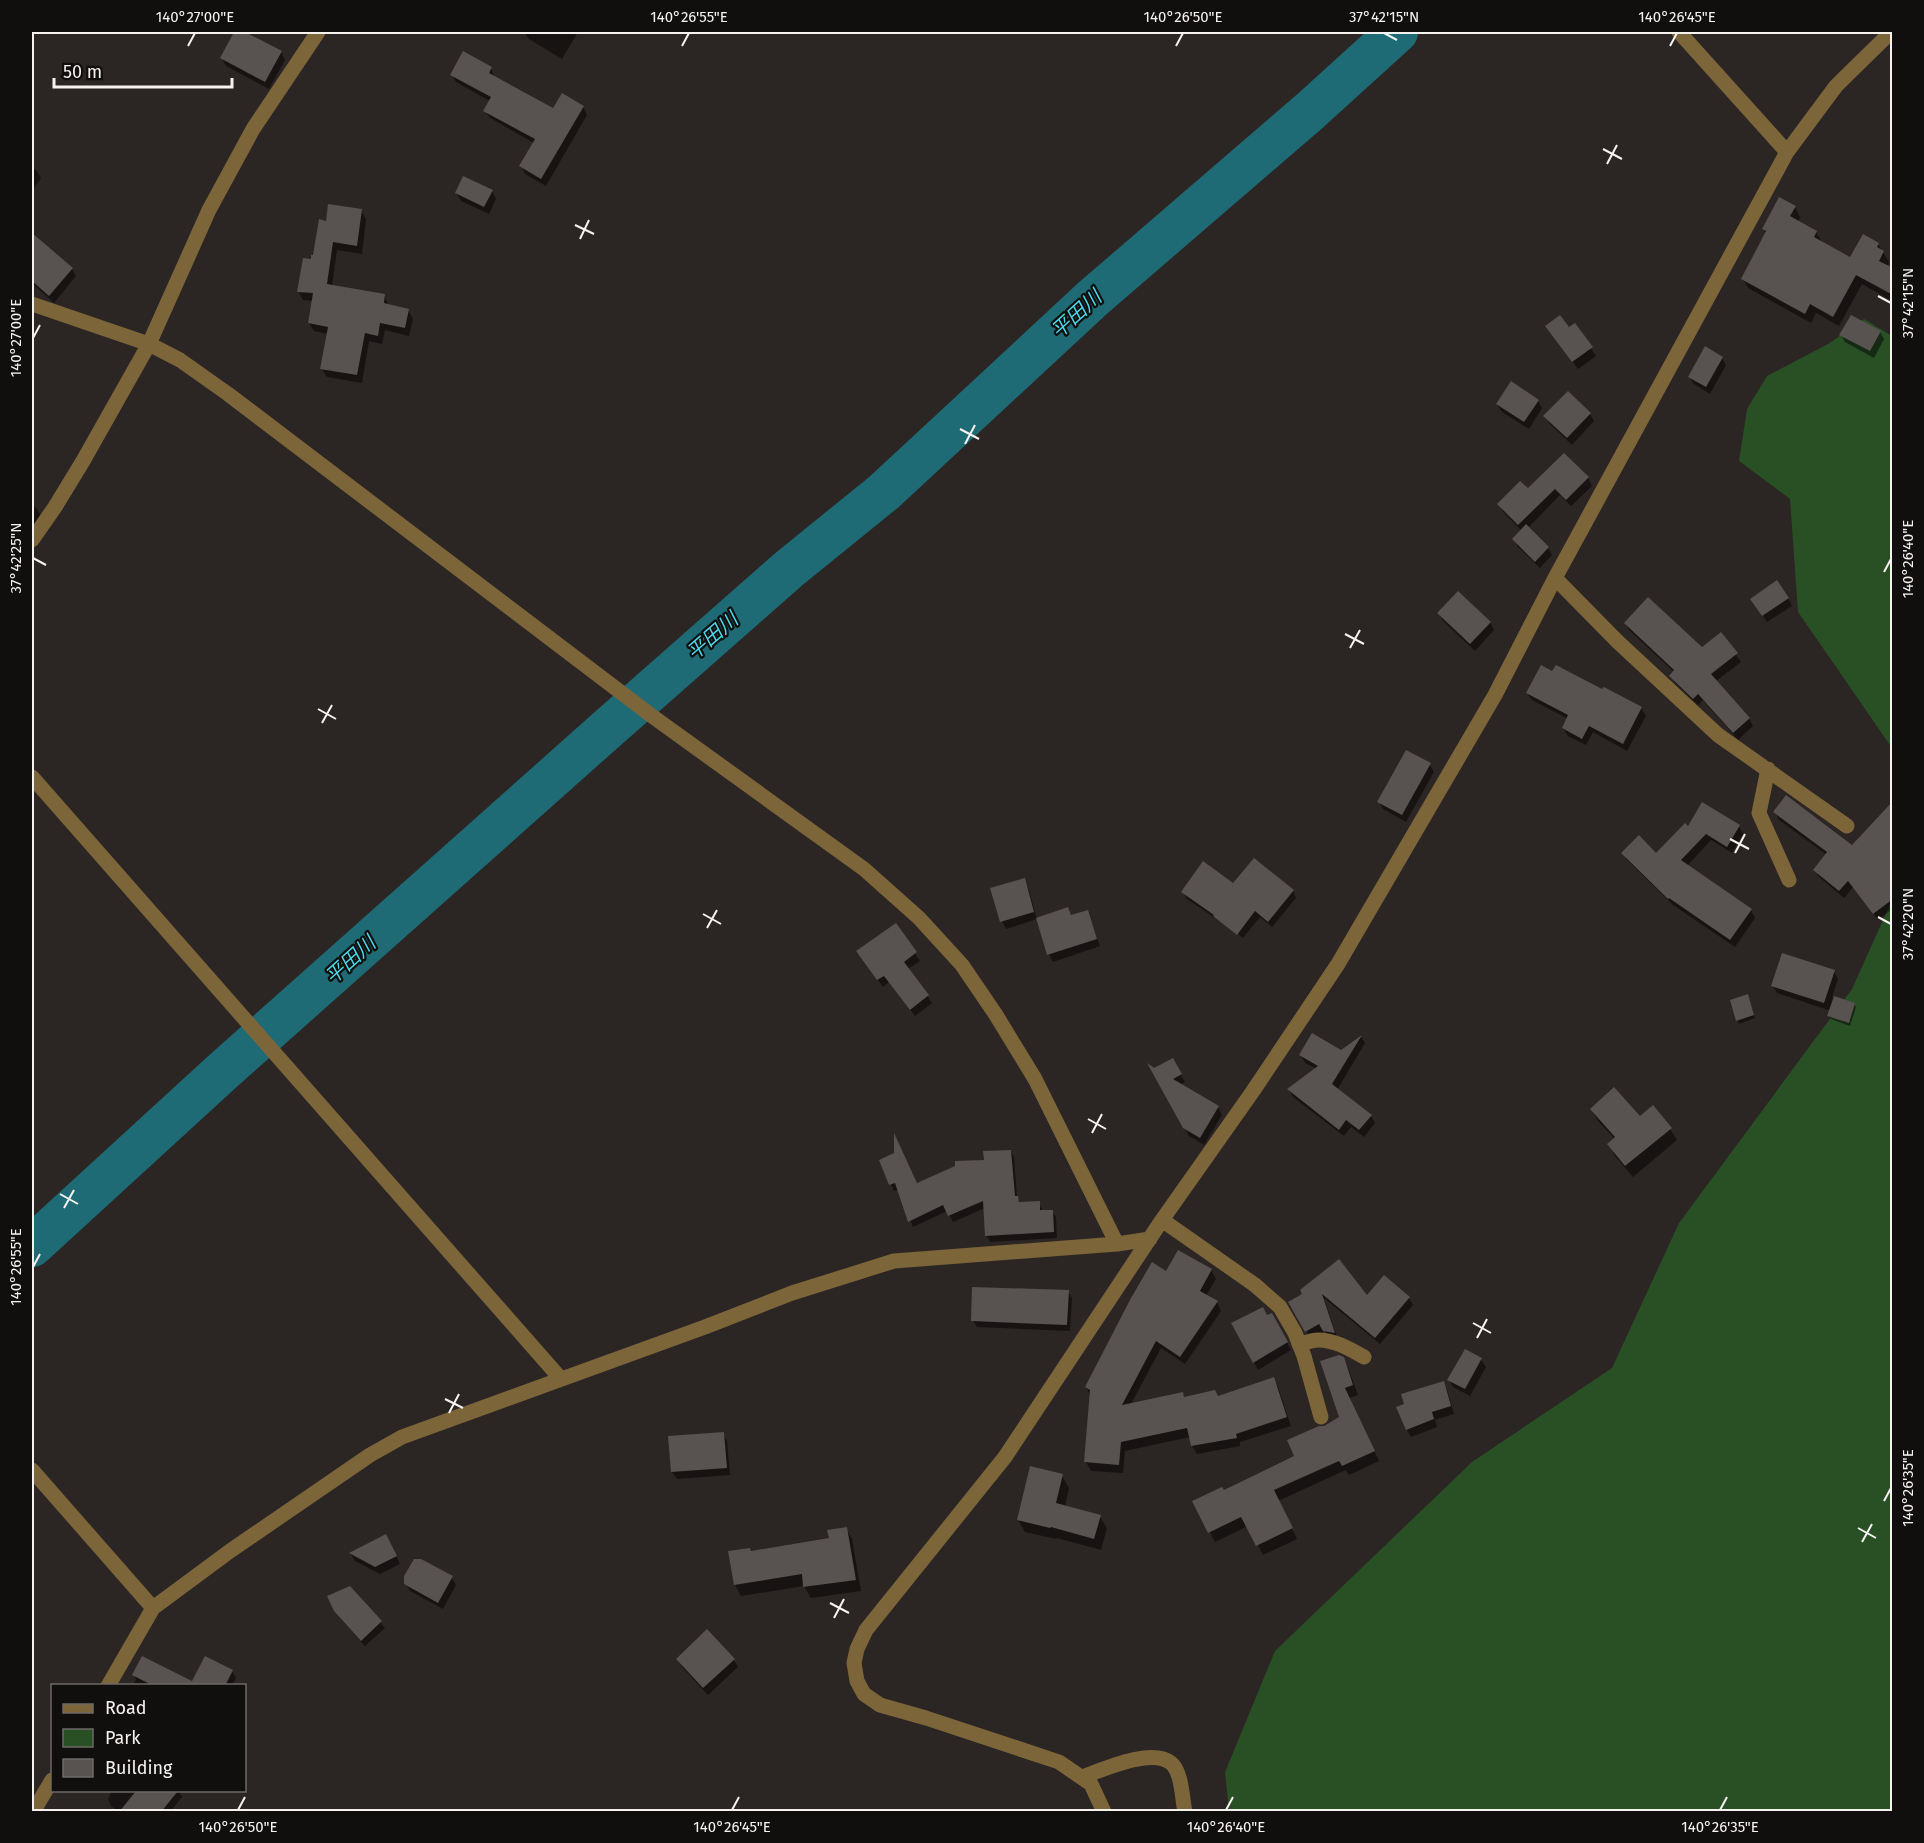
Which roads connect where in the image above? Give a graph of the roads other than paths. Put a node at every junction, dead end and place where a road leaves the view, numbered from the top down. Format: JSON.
{"nodes":[{"id":1,"x":318,"y":32,"type":"edge"},
{"id":2,"x":1679,"y":32,"type":"edge"},
{"id":3,"x":1892,"y":32,"type":"edge"},
{"id":4,"x":1787,"y":152,"type":"junction"},
{"id":5,"x":32,"y":304,"type":"edge"},
{"id":6,"x":149,"y":344,"type":"junction"},
{"id":7,"x":32,"y":540,"type":"edge"},
{"id":8,"x":1555,"y":578,"type":"junction"},
{"id":9,"x":1768,"y":769,"type":"junction"},
{"id":10,"x":32,"y":777,"type":"edge"},
{"id":11,"x":1847,"y":826,"type":"dead end"},
{"id":12,"x":1789,"y":880,"type":"dead end"},
{"id":13,"x":1162,"y":1220,"type":"junction"},
{"id":14,"x":1150,"y":1239,"type":"junction"},
{"id":15,"x":1117,"y":1244,"type":"junction"},
{"id":16,"x":1299,"y":1344,"type":"junction"},
{"id":17,"x":1364,"y":1357,"type":"dead end"},
{"id":18,"x":561,"y":1379,"type":"junction"},
{"id":19,"x":1321,"y":1417,"type":"dead end"},
{"id":20,"x":32,"y":1470,"type":"edge"},
{"id":21,"x":153,"y":1608,"type":"junction"},
{"id":22,"x":109,"y":1684,"type":"edge"},
{"id":23,"x":1082,"y":1777,"type":"junction"},
{"id":24,"x":51,"y":1782,"type":"edge"},
{"id":25,"x":33,"y":1812,"type":"edge"},
{"id":26,"x":1104,"y":1812,"type":"edge"},
{"id":27,"x":1185,"y":1812,"type":"edge"}],
"edges":[{"from":1,"to":6,"type":"street"},
{"from":2,"to":4,"type":"street"},
{"from":3,"to":4,"type":"street"},
{"from":4,"to":8,"type":"street"},
{"from":5,"to":6,"type":"street"},
{"from":6,"to":7,"type":"street"},
{"from":6,"to":15,"type":"street"},
{"from":8,"to":9,"type":"street"},
{"from":8,"to":13,"type":"street"},
{"from":9,"to":11,"type":"street"},
{"from":9,"to":12,"type":"street"},
{"from":10,"to":18,"type":"street"},
{"from":13,"to":14,"type":"street"},
{"from":13,"to":16,"type":"street"},
{"from":14,"to":15,"type":"street"},
{"from":14,"to":23,"type":"street"},
{"from":15,"to":18,"type":"street"},
{"from":16,"to":17,"type":"street"},
{"from":16,"to":19,"type":"street"},
{"from":18,"to":21,"type":"street"},
{"from":20,"to":21,"type":"street"},
{"from":21,"to":22,"type":"street"},
{"from":23,"to":26,"type":"street"},
{"from":23,"to":27,"type":"street"},
{"from":24,"to":25,"type":"street"}]}
